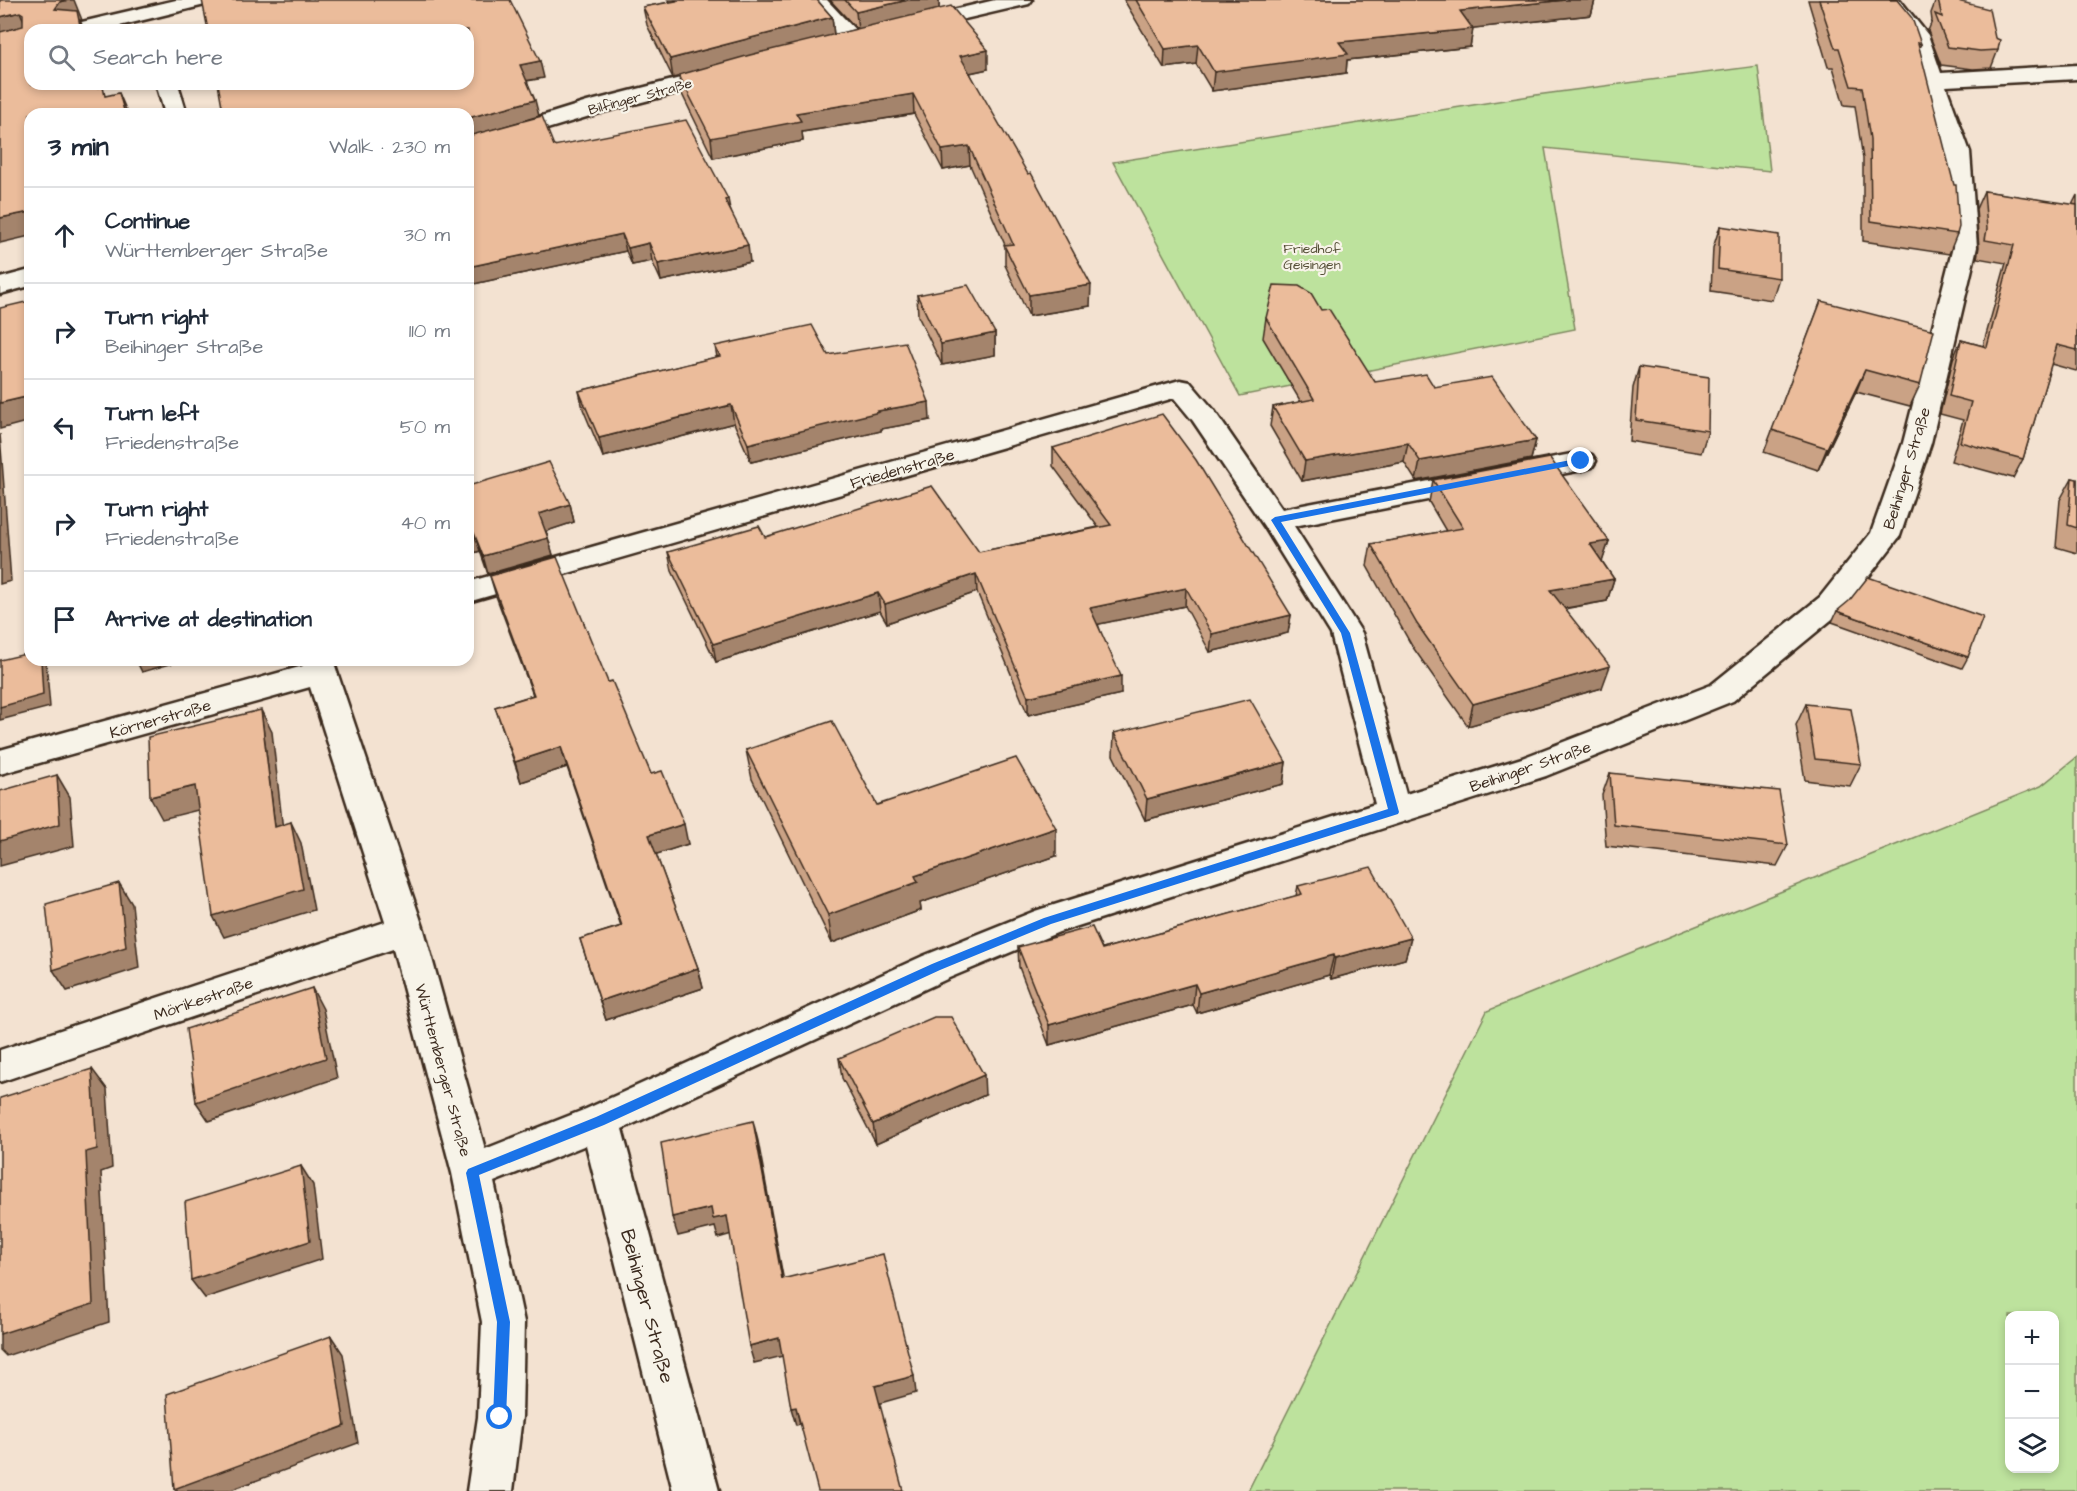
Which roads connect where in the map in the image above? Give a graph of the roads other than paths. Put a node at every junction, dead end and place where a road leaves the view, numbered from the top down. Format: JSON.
{"nodes":[{"id":1,"x":202,"y":0,"type":"edge"},
{"id":2,"x":816,"y":0,"type":"edge"},
{"id":3,"x":1022,"y":0,"type":"edge"},
{"id":4,"x":1889,"y":0,"type":"edge"},
{"id":5,"x":145,"y":15,"type":"edge"},
{"id":6,"x":104,"y":24,"type":"edge"},
{"id":7,"x":852,"y":40,"type":"junction"},
{"id":8,"x":830,"y":46,"type":"edge"},
{"id":9,"x":741,"y":69,"type":"edge"},
{"id":10,"x":2077,"y":72,"type":"edge"},
{"id":11,"x":1933,"y":80,"type":"junction"},
{"id":12,"x":169,"y":90,"type":"edge"},
{"id":13,"x":174,"y":108,"type":"edge"},
{"id":14,"x":474,"y":144,"type":"edge"},
{"id":15,"x":24,"y":280,"type":"edge"},
{"id":16,"x":0,"y":286,"type":"edge"},
{"id":17,"x":1581,"y":461,"type":"dead end"},
{"id":18,"x":1275,"y":520,"type":"junction"},
{"id":19,"x":474,"y":590,"type":"edge"},
{"id":20,"x":318,"y":667,"type":"edge"},
{"id":21,"x":0,"y":762,"type":"edge"},
{"id":22,"x":1394,"y":812,"type":"junction"},
{"id":23,"x":406,"y":930,"type":"junction"},
{"id":24,"x":0,"y":1066,"type":"edge"},
{"id":25,"x":600,"y":1121,"type":"junction"},
{"id":26,"x":472,"y":1173,"type":"junction"},
{"id":27,"x":490,"y":1491,"type":"edge"},
{"id":28,"x":696,"y":1491,"type":"edge"}],
"edges":[{"from":1,"to":5,"type":"street"},
{"from":2,"to":7,"type":"street"},
{"from":3,"to":7,"type":"street"},
{"from":4,"to":11,"type":"street","name":"Beihinger Straße"},
{"from":5,"to":6,"type":"street"},
{"from":7,"to":8,"type":"street"},
{"from":9,"to":14,"type":"street","name":"Bilfinger Straße"},
{"from":10,"to":11,"type":"street"},
{"from":11,"to":22,"type":"street","name":"Beihinger Straße"},
{"from":12,"to":13,"type":"street"},
{"from":15,"to":16,"type":"street"},
{"from":17,"to":18,"type":"street"},
{"from":18,"to":19,"type":"street","name":"Friedenstraße"},
{"from":18,"to":22,"type":"street","name":"Friedenstraße"},
{"from":20,"to":21,"type":"street","name":"Körnerstraße"},
{"from":20,"to":23,"type":"street","name":"Württemberger Straße"},
{"from":22,"to":25,"type":"street","name":"Beihinger Straße"},
{"from":23,"to":24,"type":"street","name":"Mörikestraße"},
{"from":23,"to":26,"type":"street","name":"Württemberger Straße"},
{"from":25,"to":26,"type":"street","name":"Beihinger Straße"},
{"from":25,"to":28,"type":"street","name":"Beihinger Straße"},
{"from":26,"to":27,"type":"street","name":"Württemberger Straße"}]}
